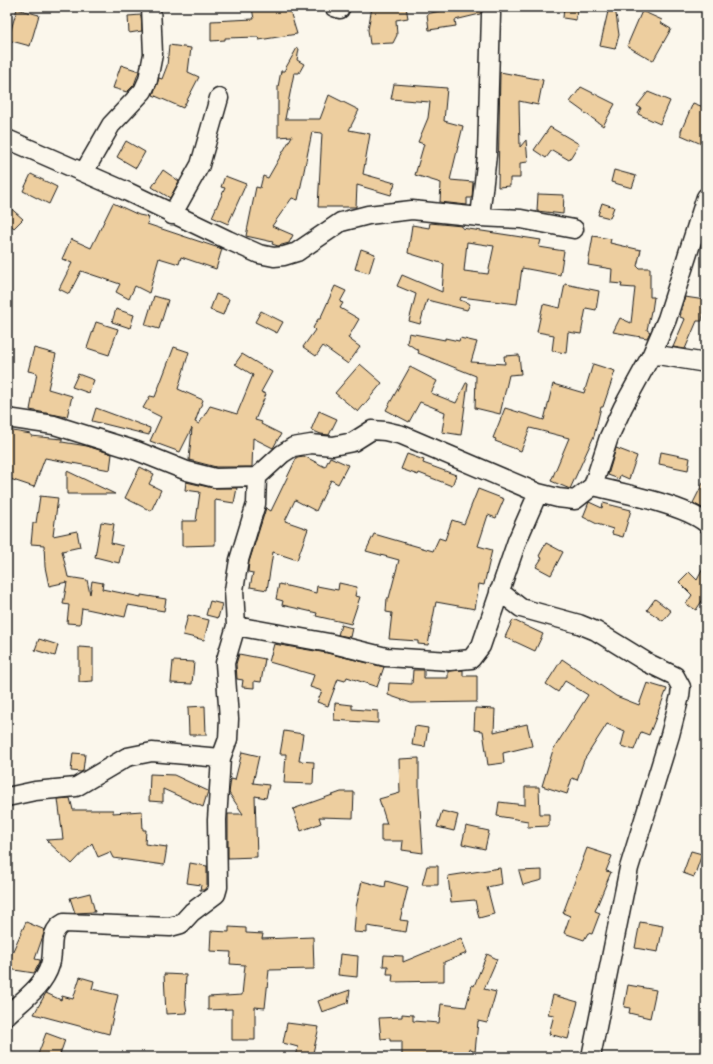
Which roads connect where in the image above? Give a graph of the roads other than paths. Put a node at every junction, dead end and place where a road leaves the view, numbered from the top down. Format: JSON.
{"nodes":[{"id":1,"x":151,"y":7,"type":"edge"},
{"id":2,"x":491,"y":14,"type":"dead end"},
{"id":3,"x":219,"y":98,"type":"dead end"},
{"id":4,"x":7,"y":140,"type":"edge"},
{"id":5,"x":84,"y":172,"type":"junction"},
{"id":6,"x":706,"y":197,"type":"edge"},
{"id":7,"x":172,"y":215,"type":"junction"},
{"id":8,"x":480,"y":218,"type":"junction"},
{"id":9,"x":574,"y":229,"type":"dead end"},
{"id":10,"x":652,"y":354,"type":"junction"},
{"id":11,"x":706,"y":363,"type":"edge"},
{"id":12,"x":7,"y":418,"type":"edge"},
{"id":13,"x":256,"y":477,"type":"junction"},
{"id":14,"x":593,"y":486,"type":"junction"},
{"id":15,"x":538,"y":493,"type":"junction"},
{"id":16,"x":706,"y":523,"type":"edge"},
{"id":17,"x":499,"y":591,"type":"junction"},
{"id":18,"x":236,"y":626,"type":"junction"},
{"id":19,"x":221,"y":758,"type":"junction"},
{"id":20,"x":7,"y":797,"type":"edge"},
{"id":21,"x":7,"y":1015,"type":"edge"},
{"id":22,"x":591,"y":1057,"type":"edge"}],
"edges":[{"from":1,"to":5,"type":"street"},
{"from":2,"to":8,"type":"street"},
{"from":3,"to":7,"type":"street"},
{"from":4,"to":5,"type":"street"},
{"from":5,"to":7,"type":"street"},
{"from":6,"to":10,"type":"street"},
{"from":7,"to":8,"type":"street"},
{"from":8,"to":9,"type":"street"},
{"from":10,"to":11,"type":"street"},
{"from":10,"to":14,"type":"street"},
{"from":12,"to":13,"type":"street"},
{"from":13,"to":15,"type":"street"},
{"from":13,"to":18,"type":"street"},
{"from":14,"to":15,"type":"street"},
{"from":14,"to":16,"type":"street"},
{"from":15,"to":17,"type":"street"},
{"from":17,"to":18,"type":"street"},
{"from":17,"to":22,"type":"street"},
{"from":18,"to":19,"type":"street"},
{"from":19,"to":20,"type":"street"},
{"from":19,"to":21,"type":"street"}]}
